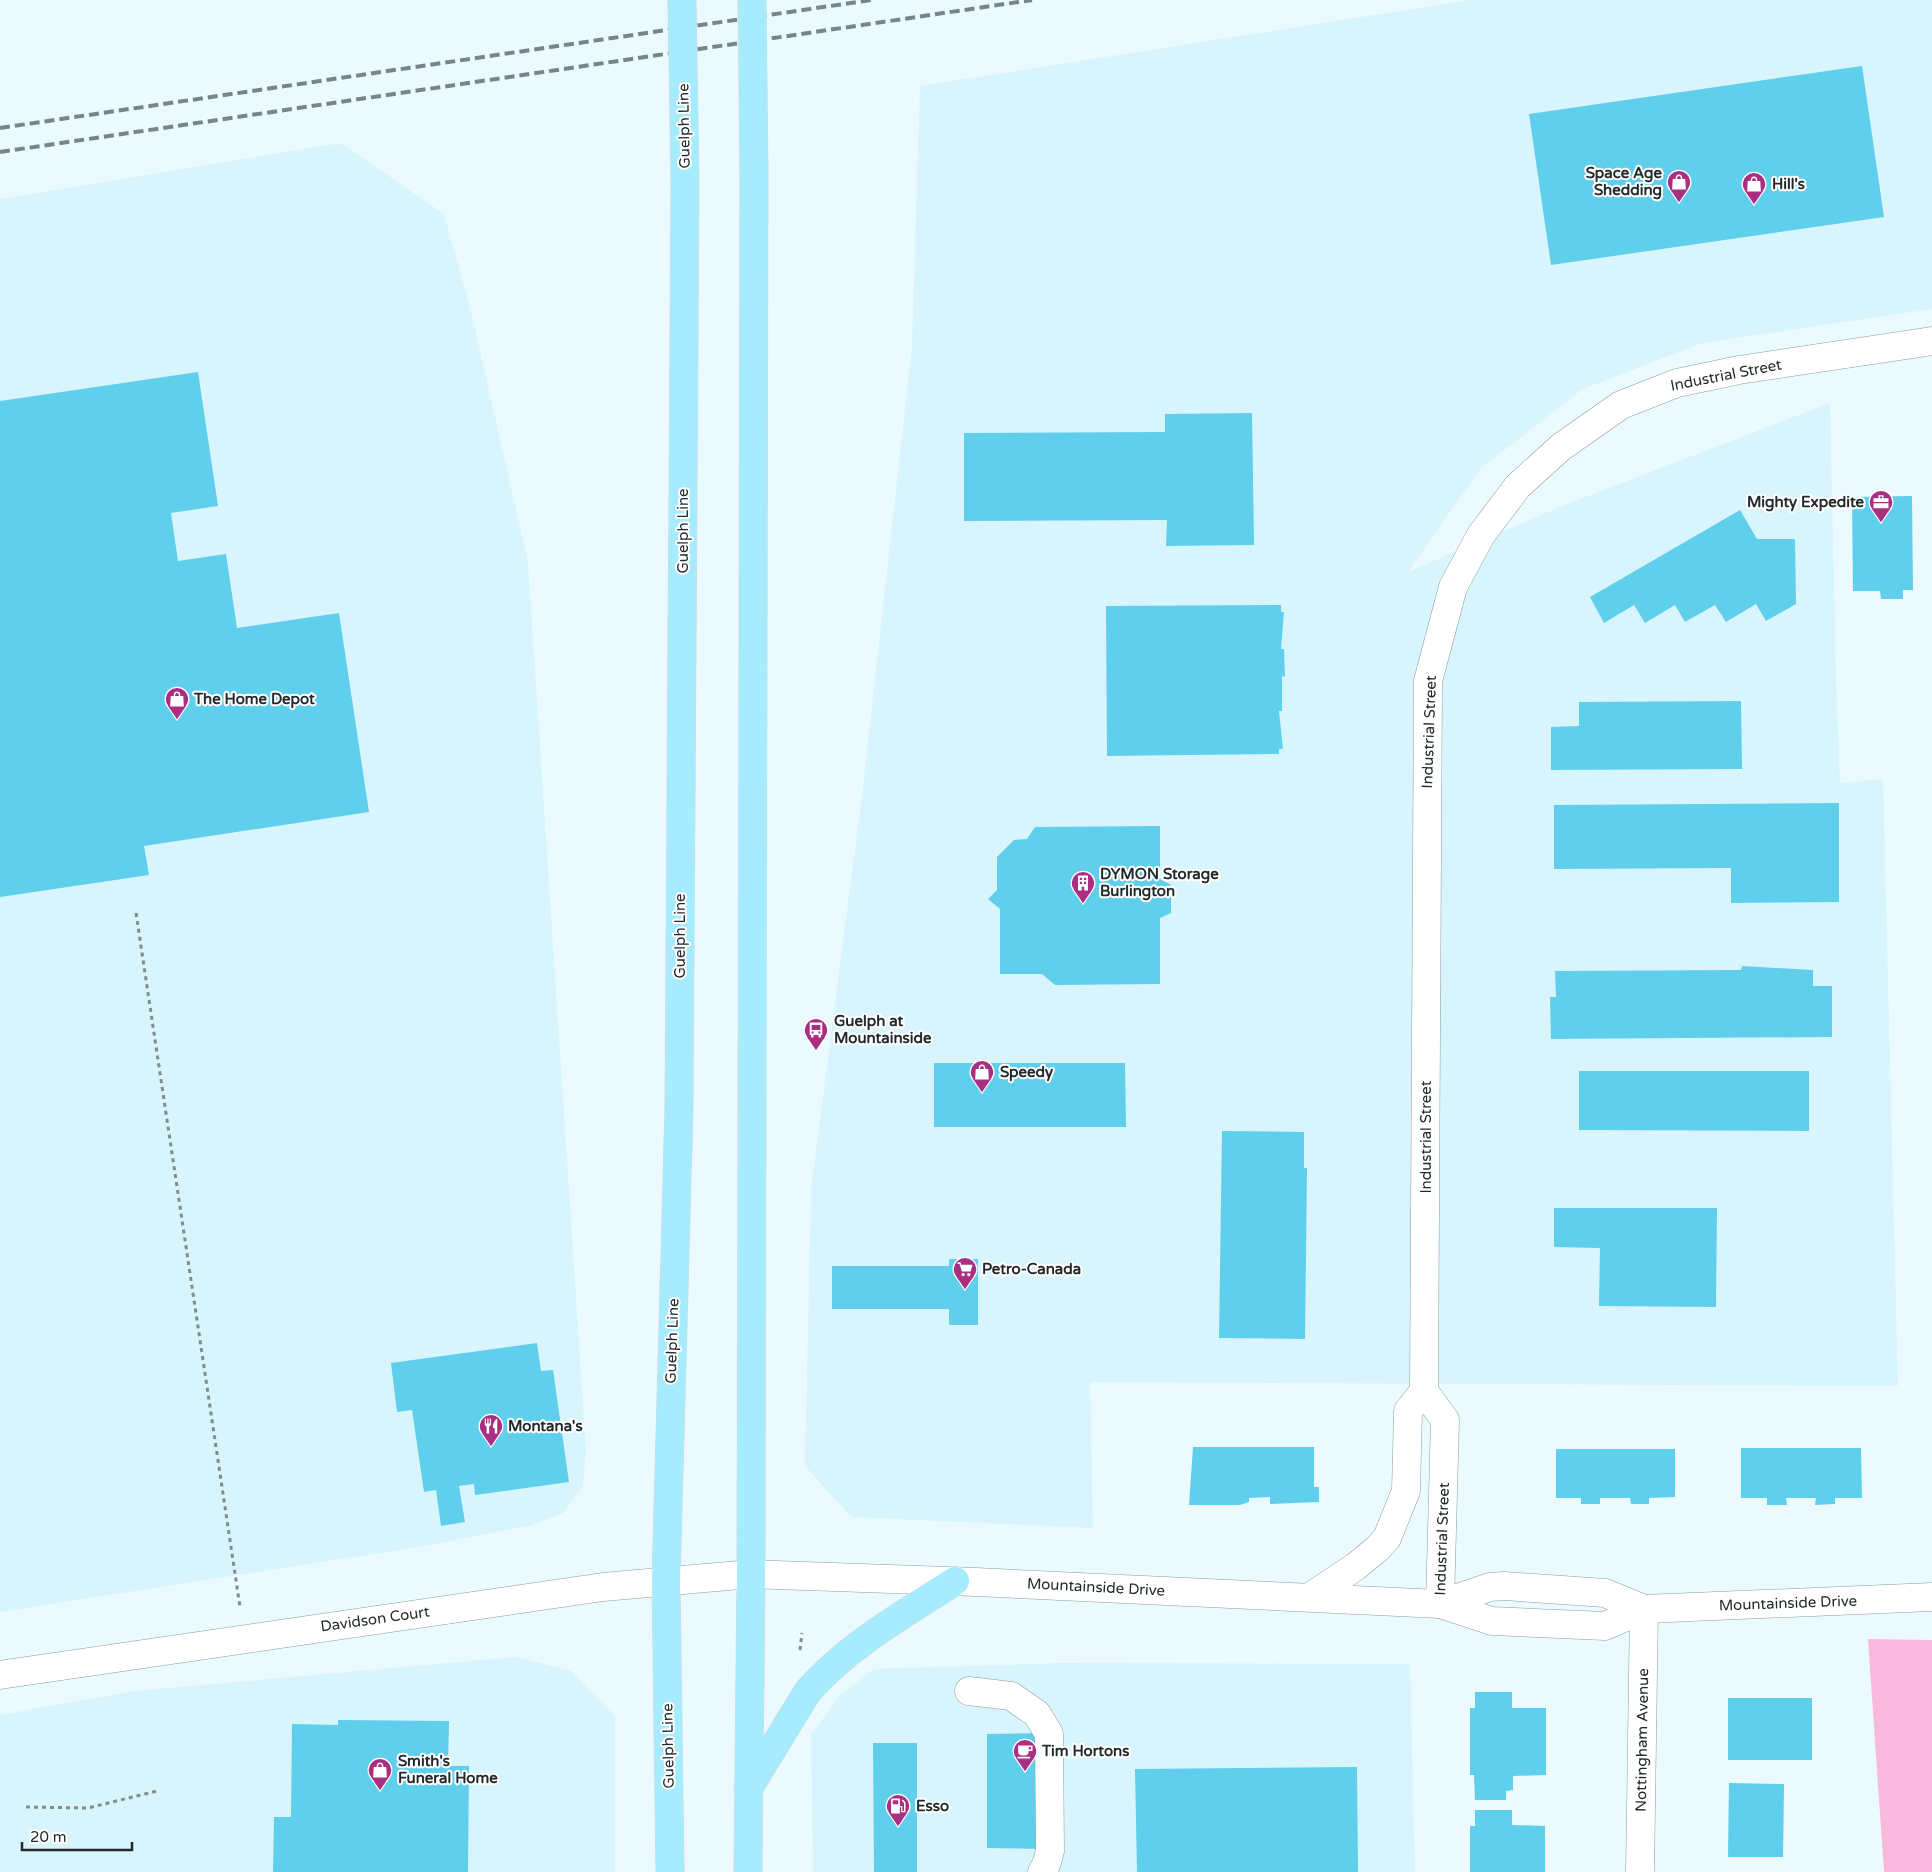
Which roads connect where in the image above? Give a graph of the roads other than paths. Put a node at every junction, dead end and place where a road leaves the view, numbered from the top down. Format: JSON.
{"nodes":[{"id":1,"x":682,"y":0,"type":"edge"},
{"id":2,"x":752,"y":0,"type":"edge"},
{"id":3,"x":1932,"y":341,"type":"edge"},
{"id":4,"x":1424,"y":1391,"type":"junction"},
{"id":5,"x":751,"y":1574,"type":"junction"},
{"id":6,"x":666,"y":1581,"type":"junction"},
{"id":7,"x":955,"y":1581,"type":"junction"},
{"id":8,"x":1310,"y":1597,"type":"junction"},
{"id":9,"x":1932,"y":1597,"type":"edge"},
{"id":10,"x":1440,"y":1604,"type":"junction"},
{"id":11,"x":1644,"y":1608,"type":"junction"},
{"id":12,"x":0,"y":1675,"type":"edge"},
{"id":13,"x":969,"y":1691,"type":"dead end"},
{"id":14,"x":748,"y":1789,"type":"junction"},
{"id":15,"x":670,"y":1872,"type":"edge"},
{"id":16,"x":748,"y":1872,"type":"edge"},
{"id":17,"x":1042,"y":1872,"type":"edge"},
{"id":18,"x":1640,"y":1872,"type":"edge"}],
"edges":[{"from":1,"to":6,"type":"main road","name":"Guelph Line","bridge":true},
{"from":2,"to":5,"type":"main road","bridge":true},
{"from":3,"to":4,"type":"street","name":"Industrial Street"},
{"from":4,"to":8,"type":"street"},
{"from":4,"to":10,"type":"street","name":"Industrial Street"},
{"from":5,"to":6,"type":"street","name":"Davidson Court"},
{"from":5,"to":7,"type":"street","name":"Mountainside Drive"},
{"from":5,"to":14,"type":"main road"},
{"from":6,"to":12,"type":"street","name":"Davidson Court"},
{"from":6,"to":15,"type":"main road","name":"Guelph Line"},
{"from":7,"to":8,"type":"street","name":"Mountainside Drive"},
{"from":7,"to":14,"type":"main road"},
{"from":8,"to":10,"type":"street","name":"Mountainside Drive"},
{"from":9,"to":11,"type":"street","name":"Mountainside Drive"},
{"from":10,"to":11,"type":"street","name":"Mountainside Drive"},
{"from":11,"to":18,"type":"street","name":"Nottingham Avenue"},
{"from":13,"to":17,"type":"street"},
{"from":14,"to":16,"type":"main road"}]}
